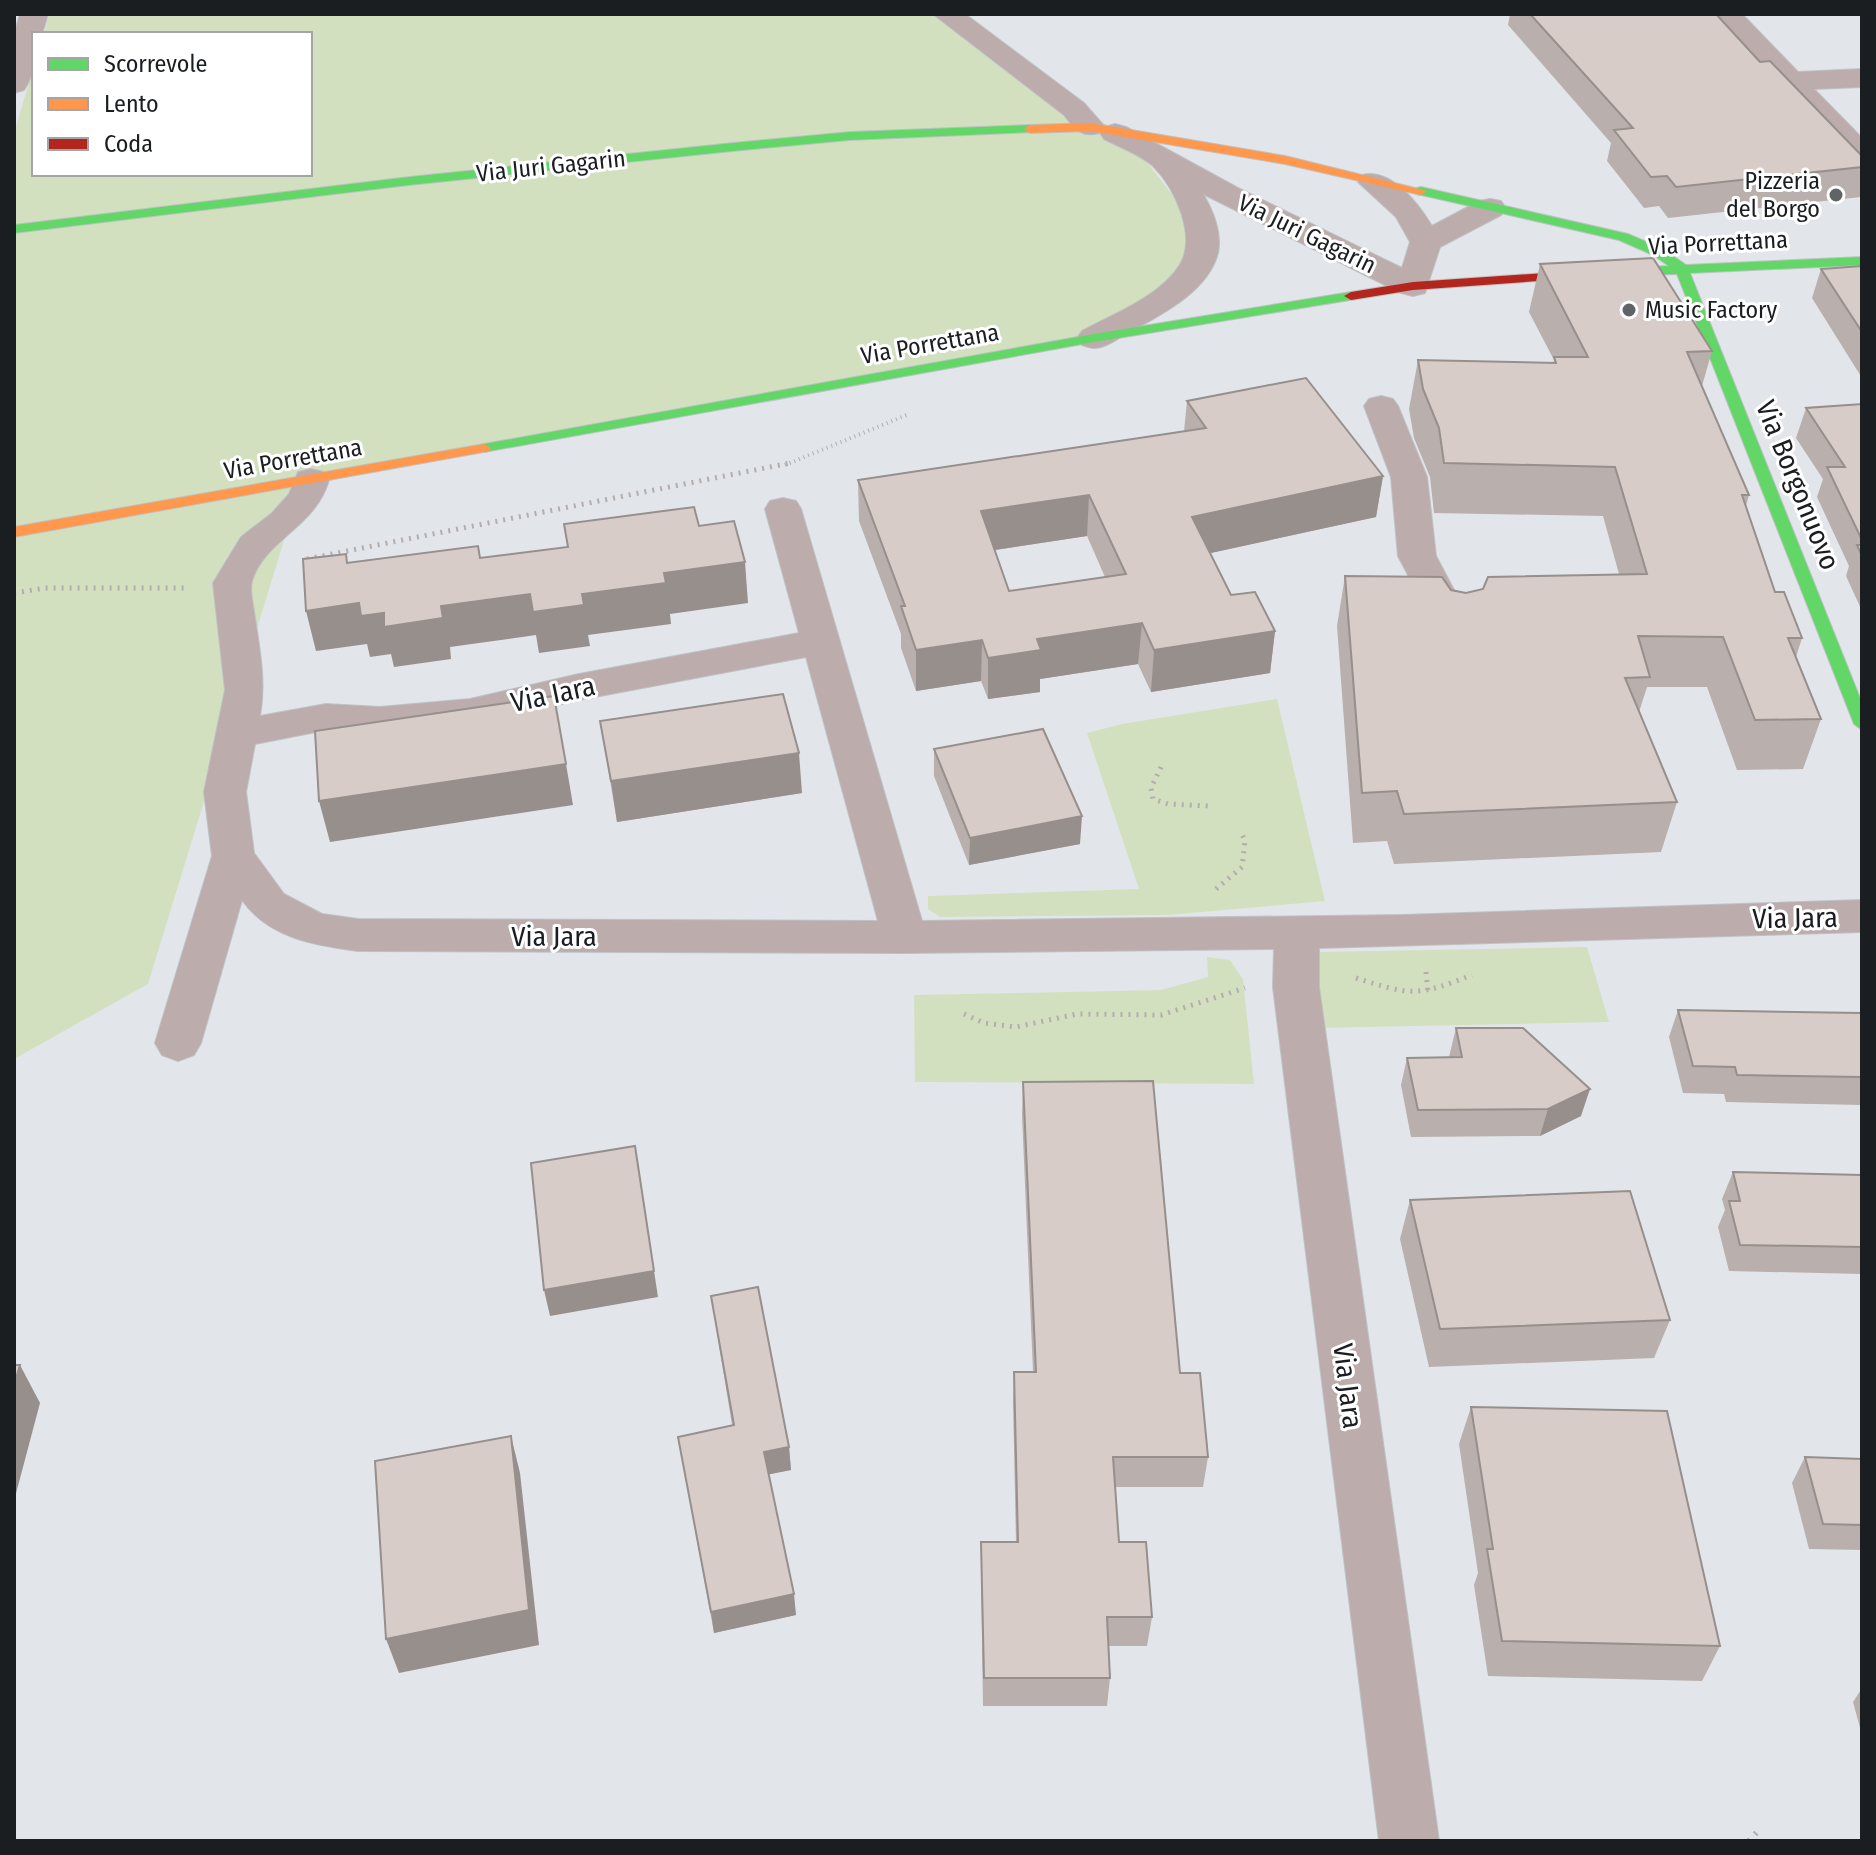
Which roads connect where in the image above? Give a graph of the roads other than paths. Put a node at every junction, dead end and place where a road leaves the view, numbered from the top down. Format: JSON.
{"nodes":[{"id":1,"x":34,"y":14,"type":"edge"},
{"id":2,"x":947,"y":14,"type":"edge"},
{"id":3,"x":1726,"y":14,"type":"edge"},
{"id":4,"x":1862,"y":78,"type":"edge"},
{"id":5,"x":1789,"y":81,"type":"junction"},
{"id":6,"x":14,"y":84,"type":"edge"},
{"id":7,"x":1102,"y":130,"type":"junction"},
{"id":8,"x":1862,"y":155,"type":"edge"},
{"id":9,"x":1161,"y":159,"type":"junction"},
{"id":10,"x":1373,"y":182,"type":"junction"},
{"id":11,"x":1490,"y":208,"type":"junction"},
{"id":12,"x":14,"y":229,"type":"edge"},
{"id":13,"x":1426,"y":242,"type":"junction"},
{"id":14,"x":1862,"y":261,"type":"edge"},
{"id":15,"x":1681,"y":268,"type":"junction"},
{"id":16,"x":1413,"y":286,"type":"junction"},
{"id":17,"x":1094,"y":338,"type":"junction"},
{"id":18,"x":1381,"y":406,"type":"dead end"},
{"id":19,"x":311,"y":480,"type":"junction"},
{"id":20,"x":783,"y":509,"type":"dead end"},
{"id":21,"x":14,"y":532,"type":"edge"},
{"id":22,"x":1455,"y":628,"type":"edge"},
{"id":23,"x":821,"y":642,"type":"junction"},
{"id":24,"x":1862,"y":724,"type":"edge"},
{"id":25,"x":237,"y":734,"type":"junction"},
{"id":26,"x":233,"y":856,"type":"junction"},
{"id":27,"x":1862,"y":916,"type":"edge"},
{"id":28,"x":1297,"y":931,"type":"junction"},
{"id":29,"x":905,"y":937,"type":"junction"},
{"id":30,"x":178,"y":1043,"type":"dead end"},
{"id":31,"x":1409,"y":1841,"type":"edge"}],
"edges":[{"from":1,"to":6,"type":"street"},
{"from":2,"to":7,"type":"street","name":"Via Juri Gagarin"},
{"from":3,"to":5,"type":"street"},
{"from":4,"to":5,"type":"street"},
{"from":5,"to":8,"type":"street"},
{"from":7,"to":9,"type":"street","name":"Via Juri Gagarin"},
{"from":7,"to":10,"type":"street","name":"Via Juri Gagarin"},
{"from":7,"to":12,"type":"street","name":"Via Juri Gagarin"},
{"from":9,"to":16,"type":"street","name":"Via Juri Gagarin"},
{"from":9,"to":17,"type":"street","name":"Via Juri Gagarin"},
{"from":10,"to":11,"type":"street","name":"Via Juri Gagarin"},
{"from":10,"to":13,"type":"street","name":"Via Juri Gagarin"},
{"from":11,"to":13,"type":"street"},
{"from":11,"to":15,"type":"street","name":"Via Juri Gagarin"},
{"from":13,"to":16,"type":"street","name":"Via Juri Gagarin"},
{"from":14,"to":15,"type":"street","name":"Via Porrettana"},
{"from":15,"to":16,"type":"street","name":"Via Porrettana"},
{"from":15,"to":24,"type":"street","name":"Via Borgonuovo"},
{"from":16,"to":17,"type":"street","name":"Via Porrettana"},
{"from":17,"to":19,"type":"street","name":"Via Porrettana"},
{"from":18,"to":22,"type":"street"},
{"from":19,"to":21,"type":"street","name":"Via Porrettana"},
{"from":19,"to":25,"type":"street","name":"Via Jara"},
{"from":20,"to":23,"type":"street"},
{"from":23,"to":25,"type":"street","name":"Via Iara"},
{"from":23,"to":29,"type":"street"},
{"from":25,"to":26,"type":"street","name":"Via Jara"},
{"from":26,"to":29,"type":"street","name":"Via Jara"},
{"from":26,"to":30,"type":"street","name":"Via Jara"},
{"from":27,"to":28,"type":"street","name":"Via Jara"},
{"from":28,"to":29,"type":"street","name":"Via Jara"},
{"from":28,"to":31,"type":"street","name":"Via Jara"}]}
